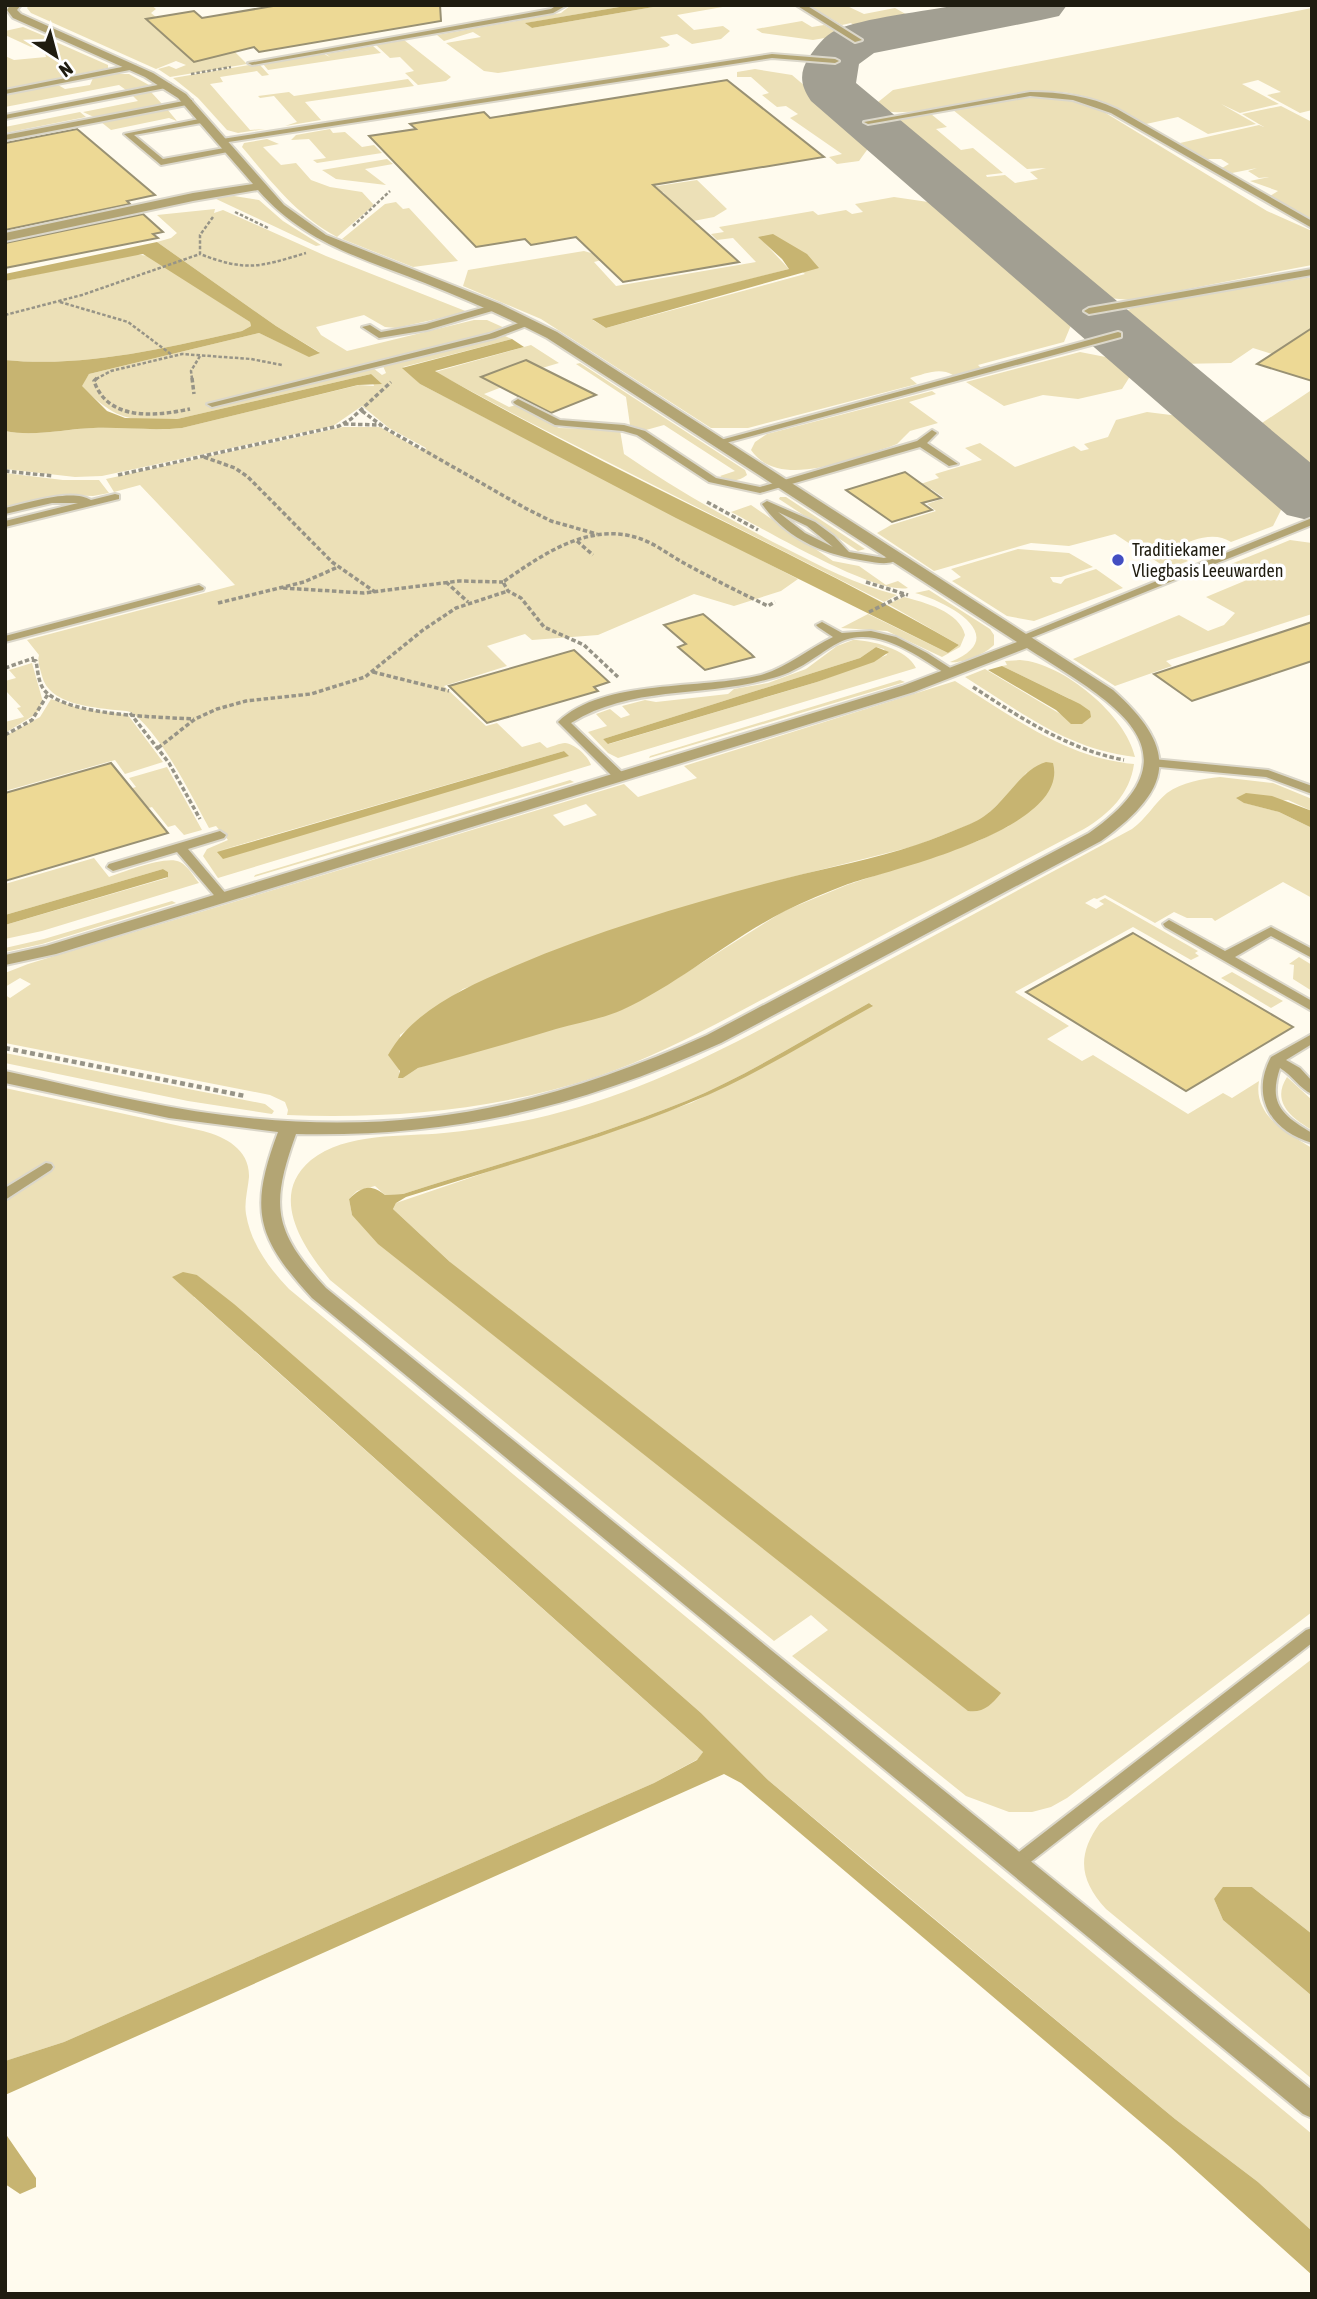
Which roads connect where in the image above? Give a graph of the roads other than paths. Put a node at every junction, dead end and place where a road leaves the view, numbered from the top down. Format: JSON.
{"nodes":[{"id":1,"x":564,"y":5,"type":"edge"},
{"id":2,"x":800,"y":5,"type":"edge"},
{"id":3,"x":12,"y":7,"type":"edge"},
{"id":4,"x":858,"y":40,"type":"dead end"},
{"id":5,"x":835,"y":61,"type":"dead end"},
{"id":6,"x":252,"y":63,"type":"road end"},
{"id":7,"x":132,"y":67,"type":"junction"},
{"id":8,"x":163,"y":83,"type":"junction"},
{"id":9,"x":5,"y":92,"type":"edge"},
{"id":10,"x":189,"y":102,"type":"junction"},
{"id":11,"x":5,"y":117,"type":"edge"},
{"id":12,"x":205,"y":120,"type":"junction"},
{"id":13,"x":867,"y":122,"type":"dead end"},
{"id":14,"x":5,"y":138,"type":"edge"},
{"id":15,"x":226,"y":145,"type":"junction"},
{"id":16,"x":261,"y":186,"type":"junction"},
{"id":17,"x":1312,"y":225,"type":"edge"},
{"id":18,"x":5,"y":237,"type":"edge"},
{"id":19,"x":1312,"y":271,"type":"edge"},
{"id":20,"x":496,"y":307,"type":"junction"},
{"id":21,"x":1089,"y":311,"type":"dead end"},
{"id":22,"x":529,"y":322,"type":"junction"},
{"id":23,"x":367,"y":327,"type":"dead end"},
{"id":24,"x":1118,"y":335,"type":"dead end"},
{"id":25,"x":518,"y":402,"type":"dead end"},
{"id":26,"x":208,"y":405,"type":"road end"},
{"id":27,"x":932,"y":433,"type":"dead end"},
{"id":28,"x":718,"y":442,"type":"junction"},
{"id":29,"x":921,"y":443,"type":"junction"},
{"id":30,"x":953,"y":464,"type":"dead end"},
{"id":31,"x":782,"y":483,"type":"junction"},
{"id":32,"x":760,"y":490,"type":"junction"},
{"id":33,"x":52,"y":500,"type":"junction"},
{"id":34,"x":61,"y":510,"type":"junction"},
{"id":35,"x":5,"y":511,"type":"edge"},
{"id":36,"x":1312,"y":521,"type":"edge"},
{"id":37,"x":5,"y":524,"type":"edge"},
{"id":38,"x":897,"y":557,"type":"junction"},
{"id":39,"x":199,"y":588,"type":"dead end"},
{"id":40,"x":822,"y":625,"type":"dead end"},
{"id":41,"x":839,"y":636,"type":"junction"},
{"id":42,"x":5,"y":639,"type":"edge"},
{"id":43,"x":1026,"y":640,"type":"junction"},
{"id":44,"x":952,"y":673,"type":"junction"},
{"id":45,"x":1153,"y":763,"type":"junction"},
{"id":46,"x":620,"y":777,"type":"junction"},
{"id":47,"x":1312,"y":790,"type":"edge"},
{"id":48,"x":216,"y":837,"type":"road end"},
{"id":49,"x":180,"y":847,"type":"junction"},
{"id":50,"x":113,"y":867,"type":"dead end"},
{"id":51,"x":223,"y":898,"type":"junction"},
{"id":52,"x":1168,"y":924,"type":"dead end"},
{"id":53,"x":1312,"y":954,"type":"edge"},
{"id":54,"x":1225,"y":957,"type":"junction"},
{"id":55,"x":5,"y":960,"type":"edge"},
{"id":56,"x":1312,"y":1007,"type":"edge"},
{"id":57,"x":1312,"y":1038,"type":"edge"},
{"id":58,"x":1276,"y":1060,"type":"junction"},
{"id":59,"x":5,"y":1077,"type":"edge"},
{"id":60,"x":1312,"y":1090,"type":"edge"},
{"id":61,"x":289,"y":1128,"type":"junction"},
{"id":62,"x":1312,"y":1139,"type":"edge"},
{"id":63,"x":46,"y":1167,"type":"dead end"},
{"id":64,"x":5,"y":1195,"type":"edge"},
{"id":65,"x":1312,"y":1634,"type":"edge"},
{"id":66,"x":1017,"y":1863,"type":"junction"},
{"id":67,"x":1312,"y":2106,"type":"edge"}],
"edges":[{"from":1,"to":6,"type":"lane"},
{"from":2,"to":4,"type":"lane"},
{"from":3,"to":7,"type":"street"},
{"from":5,"to":15,"type":"lane"},
{"from":7,"to":8,"type":"street"},
{"from":7,"to":9,"type":"lane"},
{"from":8,"to":10,"type":"street"},
{"from":8,"to":11,"type":"lane"},
{"from":10,"to":12,"type":"street"},
{"from":10,"to":14,"type":"lane"},
{"from":12,"to":15,"type":"street"},
{"from":12,"to":15,"type":"lane"},
{"from":13,"to":17,"type":"lane"},
{"from":15,"to":16,"type":"street"},
{"from":16,"to":18,"type":"street"},
{"from":16,"to":20,"type":"street"},
{"from":19,"to":21,"type":"lane"},
{"from":20,"to":22,"type":"street"},
{"from":20,"to":23,"type":"lane"},
{"from":22,"to":26,"type":"lane"},
{"from":22,"to":28,"type":"street"},
{"from":24,"to":28,"type":"lane"},
{"from":25,"to":32,"type":"lane"},
{"from":27,"to":29,"type":"lane"},
{"from":28,"to":31,"type":"street"},
{"from":29,"to":30,"type":"lane"},
{"from":29,"to":31,"type":"lane"},
{"from":31,"to":32,"type":"lane"},
{"from":31,"to":38,"type":"street"},
{"from":32,"to":38,"type":"lane"},
{"from":33,"to":34,"type":"lane"},
{"from":33,"to":34,"type":"lane"},
{"from":33,"to":35,"type":"lane"},
{"from":34,"to":37,"type":"lane"},
{"from":36,"to":43,"type":"lane"},
{"from":38,"to":43,"type":"street"},
{"from":39,"to":42,"type":"lane"},
{"from":40,"to":41,"type":"lane"},
{"from":41,"to":44,"type":"lane"},
{"from":41,"to":46,"type":"lane"},
{"from":43,"to":44,"type":"street"},
{"from":43,"to":45,"type":"street"},
{"from":44,"to":46,"type":"street"},
{"from":45,"to":47,"type":"lane"},
{"from":45,"to":61,"type":"street"},
{"from":46,"to":51,"type":"street"},
{"from":48,"to":49,"type":"lane"},
{"from":49,"to":50,"type":"lane"},
{"from":49,"to":51,"type":"lane"},
{"from":51,"to":55,"type":"street"},
{"from":52,"to":54,"type":"lane"},
{"from":53,"to":54,"type":"lane"},
{"from":54,"to":56,"type":"lane"},
{"from":57,"to":58,"type":"lane"},
{"from":58,"to":60,"type":"lane"},
{"from":58,"to":62,"type":"lane"},
{"from":59,"to":61,"type":"street"},
{"from":61,"to":66,"type":"street"},
{"from":63,"to":64,"type":"lane"},
{"from":65,"to":66,"type":"lane"},
{"from":66,"to":67,"type":"street"}]}
